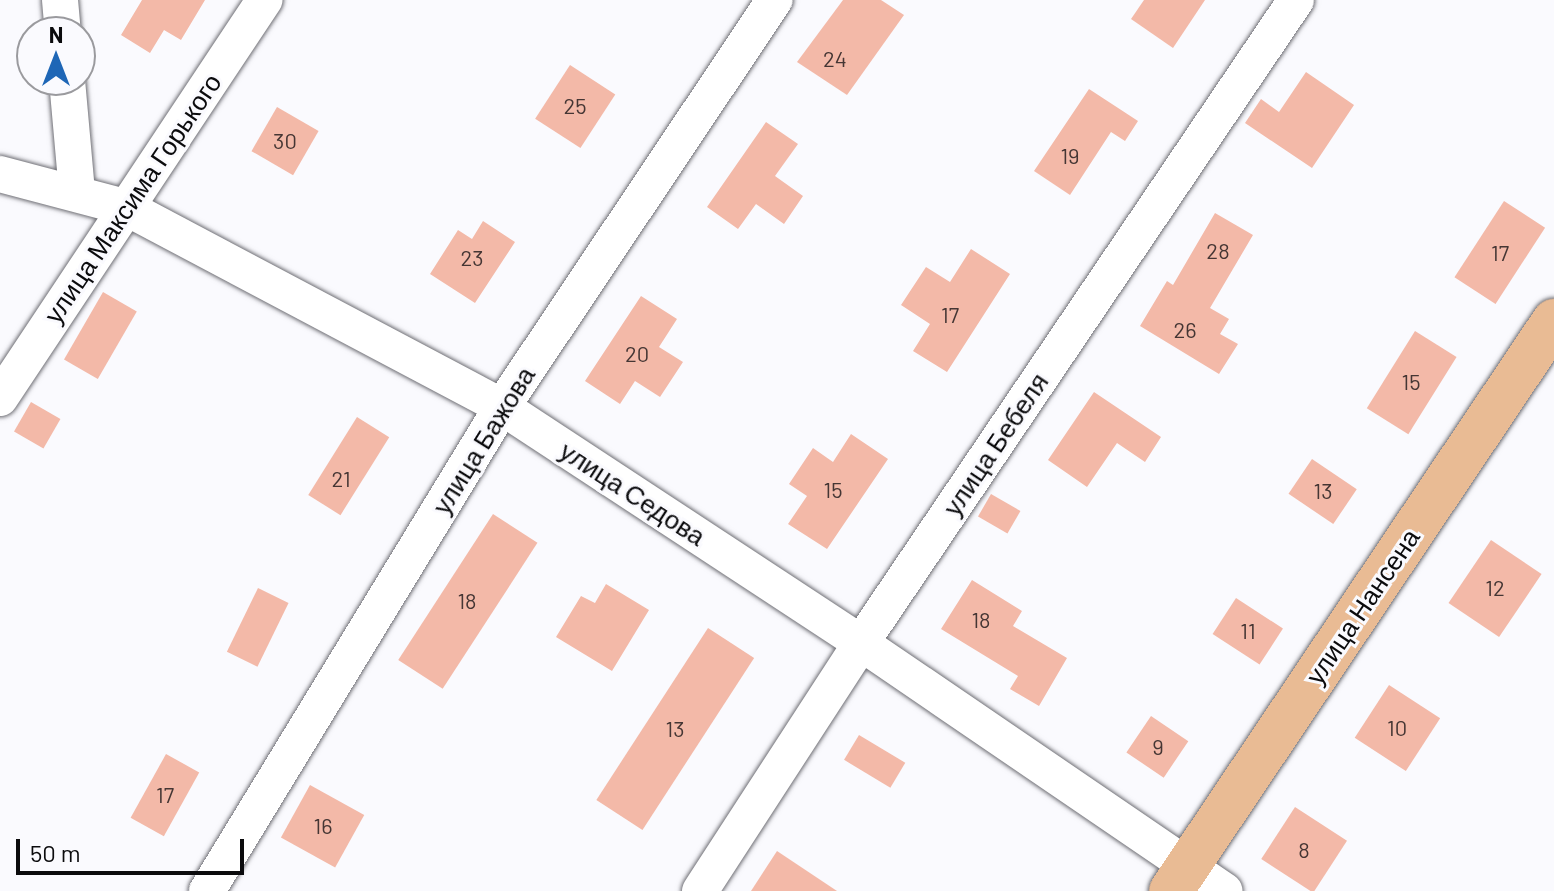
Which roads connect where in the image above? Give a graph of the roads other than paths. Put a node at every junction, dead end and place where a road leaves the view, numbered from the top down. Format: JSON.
{"nodes":[{"id":1,"x":264,"y":0,"type":"edge"},
{"id":2,"x":774,"y":0,"type":"edge"},
{"id":3,"x":1296,"y":0,"type":"edge"},
{"id":4,"x":68,"y":96,"type":"edge"},
{"id":5,"x":0,"y":174,"type":"edge"},
{"id":6,"x":77,"y":193,"type":"junction"},
{"id":7,"x":125,"y":207,"type":"junction"},
{"id":8,"x":1554,"y":321,"type":"edge"},
{"id":9,"x":0,"y":398,"type":"edge"},
{"id":10,"x":502,"y":407,"type":"junction"},
{"id":11,"x":861,"y":643,"type":"junction"},
{"id":12,"x":1179,"y":878,"type":"edge"},
{"id":13,"x":207,"y":891,"type":"edge"},
{"id":14,"x":700,"y":891,"type":"edge"},
{"id":15,"x":1224,"y":891,"type":"edge"}],
"edges":[{"from":1,"to":7,"type":"street","name":"улица Максима Горького"},
{"from":2,"to":10,"type":"street","name":"улица Бажова"},
{"from":3,"to":11,"type":"street","name":"улица Бебеля"},
{"from":4,"to":6,"type":"street"},
{"from":5,"to":6,"type":"street","name":"улица Седова"},
{"from":6,"to":7,"type":"street","name":"улица Седова"},
{"from":7,"to":9,"type":"street","name":"улица Максима Горького"},
{"from":7,"to":10,"type":"street","name":"улица Седова"},
{"from":8,"to":12,"type":"main road","name":"улица Нансена"},
{"from":10,"to":11,"type":"street","name":"улица Седова"},
{"from":10,"to":13,"type":"street","name":"улица Бажова"},
{"from":11,"to":12,"type":"street","name":"улица Седова"},
{"from":11,"to":14,"type":"street","name":"улица Бебеля"},
{"from":12,"to":15,"type":"street","name":"улица Седова"}]}
